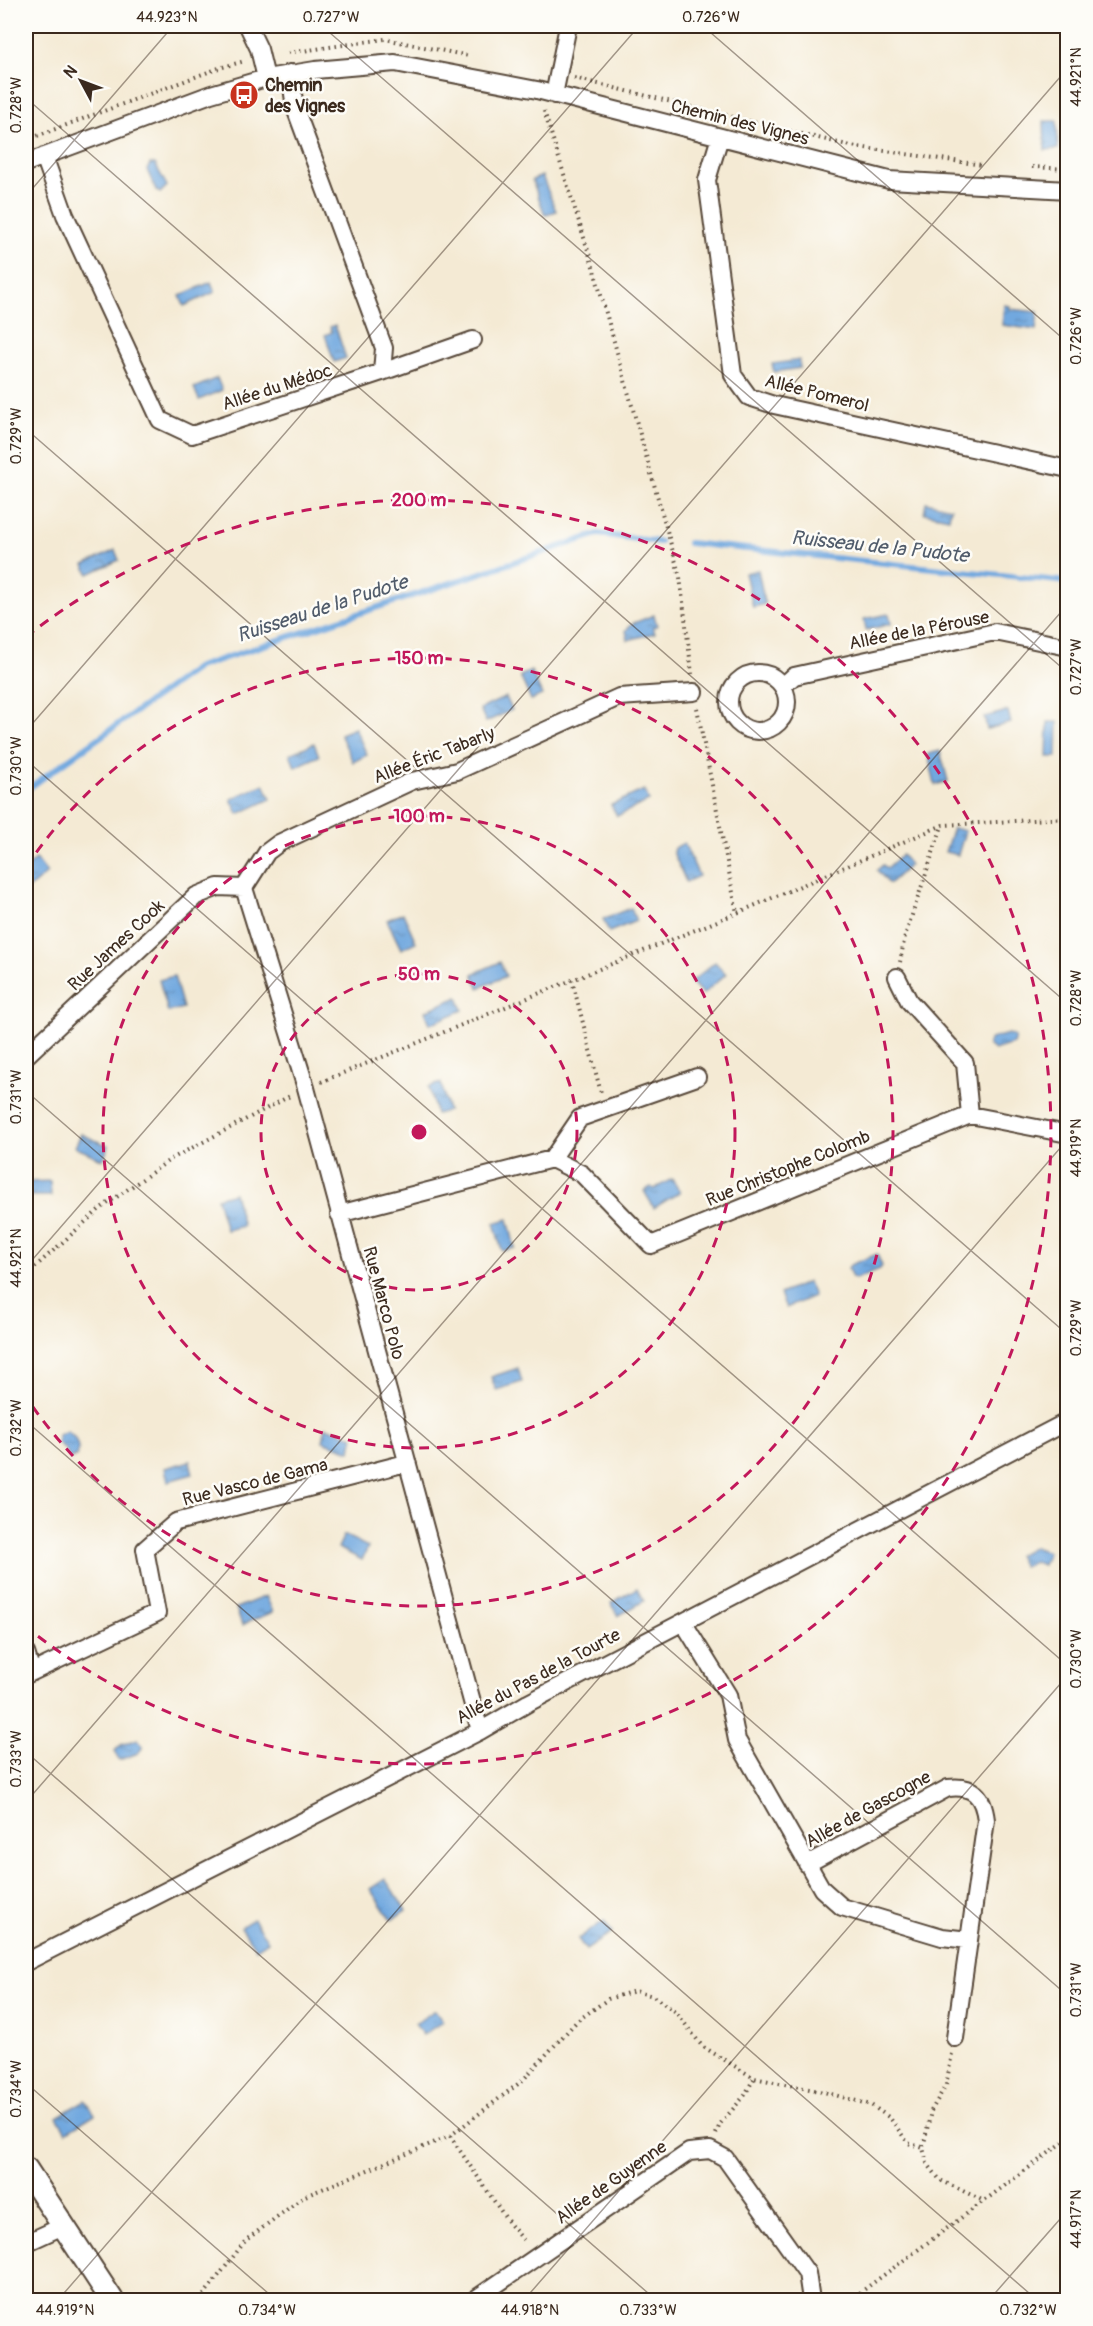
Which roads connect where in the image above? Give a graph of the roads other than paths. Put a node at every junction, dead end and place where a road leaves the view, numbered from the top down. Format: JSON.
{"nodes":[{"id":1,"x":248,"y":26,"type":"edge"},
{"id":2,"x":568,"y":26,"type":"edge"},
{"id":3,"x":290,"y":73,"type":"junction"},
{"id":4,"x":266,"y":78,"type":"junction"},
{"id":5,"x":554,"y":95,"type":"junction"},
{"id":6,"x":720,"y":137,"type":"junction"},
{"id":7,"x":44,"y":156,"type":"junction"},
{"id":8,"x":26,"y":163,"type":"edge"},
{"id":9,"x":1068,"y":190,"type":"edge"},
{"id":10,"x":473,"y":340,"type":"dead end"},
{"id":11,"x":382,"y":372,"type":"junction"},
{"id":12,"x":1068,"y":469,"type":"edge"},
{"id":13,"x":1068,"y":647,"type":"edge"},
{"id":14,"x":783,"y":686,"type":"dead end"},
{"id":15,"x":694,"y":692,"type":"road end"},
{"id":16,"x":244,"y":888,"type":"junction"},
{"id":17,"x":897,"y":977,"type":"road end"},
{"id":18,"x":26,"y":1056,"type":"edge"},
{"id":19,"x":697,"y":1077,"type":"dead end"},
{"id":20,"x":970,"y":1114,"type":"junction"},
{"id":21,"x":1068,"y":1134,"type":"edge"},
{"id":22,"x":552,"y":1159,"type":"junction"},
{"id":23,"x":339,"y":1214,"type":"junction"},
{"id":24,"x":1068,"y":1421,"type":"edge"},
{"id":25,"x":406,"y":1463,"type":"junction"},
{"id":26,"x":683,"y":1622,"type":"junction"},
{"id":27,"x":26,"y":1653,"type":"edge"},
{"id":28,"x":29,"y":1673,"type":"edge"},
{"id":29,"x":480,"y":1731,"type":"junction"},
{"id":30,"x":807,"y":1864,"type":"junction"},
{"id":31,"x":969,"y":1940,"type":"junction"},
{"id":32,"x":26,"y":1962,"type":"edge"},
{"id":33,"x":955,"y":2038,"type":"road end"},
{"id":34,"x":26,"y":2169,"type":"edge"},
{"id":35,"x":63,"y":2226,"type":"junction"},
{"id":36,"x":26,"y":2243,"type":"edge"},
{"id":37,"x":112,"y":2301,"type":"edge"},
{"id":38,"x":474,"y":2301,"type":"edge"},
{"id":39,"x":811,"y":2301,"type":"edge"}],
"edges":[{"from":1,"to":4,"type":"street"},
{"from":2,"to":5,"type":"street"},
{"from":3,"to":4,"type":"street","name":"Chemin des Vignes"},
{"from":3,"to":5,"type":"street","name":"Chemin des Vignes"},
{"from":3,"to":11,"type":"street"},
{"from":4,"to":7,"type":"street","name":"Chemin des Vignes"},
{"from":5,"to":6,"type":"street","name":"Chemin des Vignes"},
{"from":6,"to":9,"type":"street","name":"Chemin des Vignes"},
{"from":6,"to":12,"type":"street","name":"Allée Pomerol"},
{"from":7,"to":8,"type":"street","name":"Chemin des Vignes"},
{"from":7,"to":11,"type":"street","name":"Allée du Médoc"},
{"from":10,"to":11,"type":"street","name":"Allée du Médoc"},
{"from":13,"to":14,"type":"street","name":"Allée de la Pérouse"},
{"from":15,"to":16,"type":"street","name":"Allée Éric Tabarly"},
{"from":16,"to":18,"type":"street","name":"Rue James Cook"},
{"from":16,"to":23,"type":"street","name":"Rue Marco Polo"},
{"from":17,"to":20,"type":"street"},
{"from":19,"to":22,"type":"street"},
{"from":20,"to":21,"type":"street"},
{"from":20,"to":22,"type":"street","name":"Rue Christophe Colomb"},
{"from":22,"to":23,"type":"street"},
{"from":23,"to":25,"type":"street","name":"Rue Marco Polo"},
{"from":24,"to":26,"type":"street","name":"Allée du Pas de la Tourte"},
{"from":25,"to":28,"type":"street","name":"Rue Vasco de Gama"},
{"from":25,"to":29,"type":"street","name":"Rue Marco Polo"},
{"from":26,"to":29,"type":"street","name":"Allée du Pas de la Tourte"},
{"from":26,"to":30,"type":"street","name":"Allée de Gascogne"},
{"from":27,"to":28,"type":"street","name":"Rue Vasco de Gama"},
{"from":29,"to":32,"type":"street","name":"Allée du Pas de la Tourte"},
{"from":30,"to":31,"type":"street","name":"Allée de Gascogne"},
{"from":30,"to":31,"type":"street","name":"Allée de Gascogne"},
{"from":31,"to":33,"type":"street","name":"Allée de Gascogne"},
{"from":34,"to":35,"type":"main road"},
{"from":35,"to":36,"type":"street"},
{"from":35,"to":37,"type":"main road"},
{"from":38,"to":39,"type":"street","name":"Allée de Guyenne"}]}
